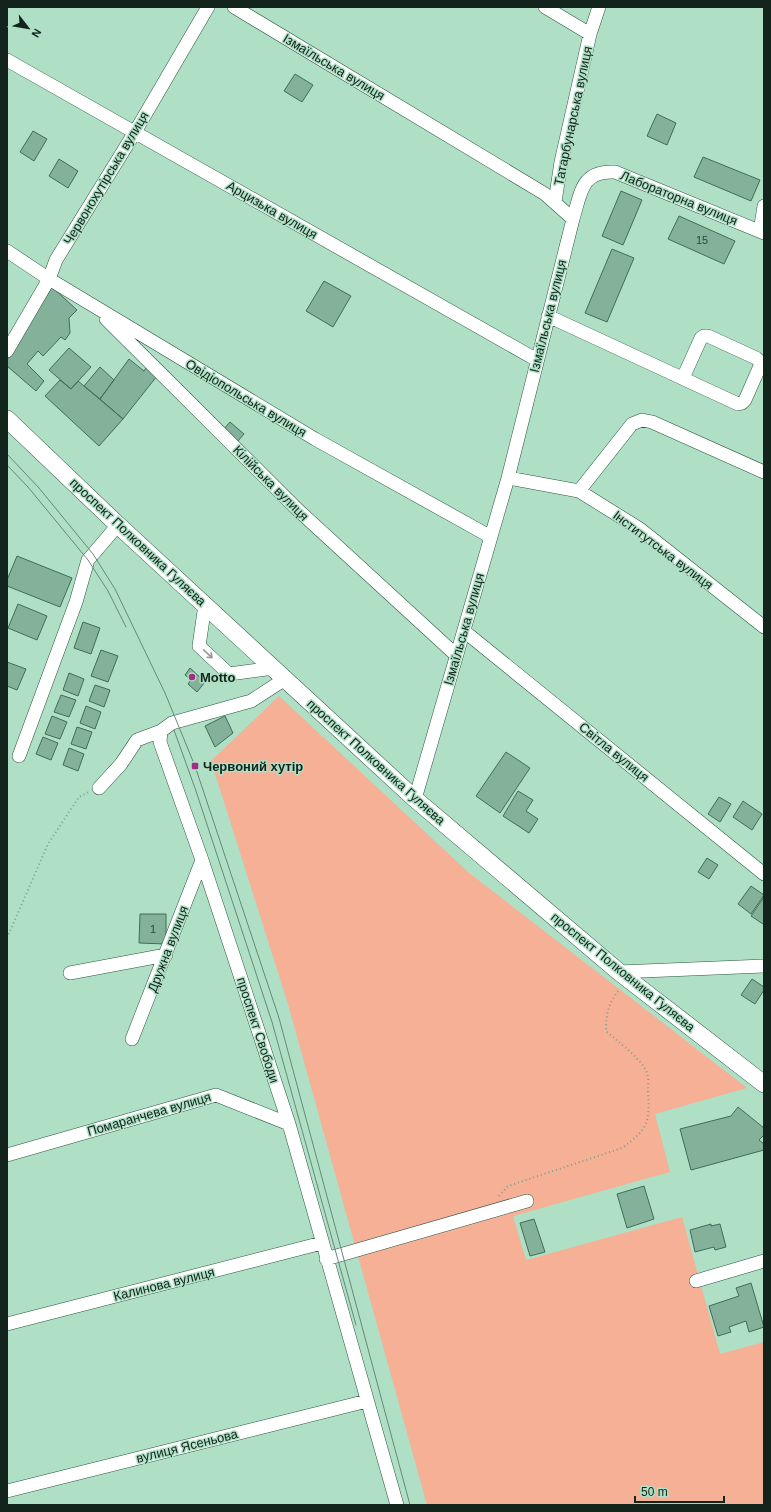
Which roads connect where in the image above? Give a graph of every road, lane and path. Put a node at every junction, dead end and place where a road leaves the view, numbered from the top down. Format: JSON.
{"nodes":[{"id":1,"x":208,"y":7,"type":"edge"},
{"id":2,"x":234,"y":7,"type":"edge"},
{"id":3,"x":545,"y":7,"type":"edge"},
{"id":4,"x":599,"y":7,"type":"edge"},
{"id":5,"x":590,"y":34,"type":"junction"},
{"id":6,"x":7,"y":60,"type":"edge"},
{"id":7,"x":134,"y":132,"type":"junction"},
{"id":8,"x":555,"y":202,"type":"junction"},
{"id":9,"x":764,"y":206,"type":"edge"},
{"id":10,"x":573,"y":219,"type":"junction"},
{"id":11,"x":762,"y":232,"type":"edge"},
{"id":12,"x":7,"y":251,"type":"edge"},
{"id":13,"x":49,"y":279,"type":"junction"},
{"id":14,"x":91,"y":304,"type":"junction"},
{"id":15,"x":548,"y":316,"type":"junction"},
{"id":16,"x":7,"y":351,"type":"edge"},
{"id":17,"x":537,"y":360,"type":"junction"},
{"id":18,"x":683,"y":378,"type":"junction"},
{"id":19,"x":7,"y":419,"type":"edge"},
{"id":20,"x":764,"y":472,"type":"edge"},
{"id":21,"x":508,"y":478,"type":"junction"},
{"id":22,"x":579,"y":491,"type":"junction"},
{"id":23,"x":118,"y":525,"type":"junction"},
{"id":24,"x":491,"y":537,"type":"junction"},
{"id":25,"x":205,"y":605,"type":"junction"},
{"id":26,"x":764,"y":627,"type":"edge"},
{"id":27,"x":464,"y":630,"type":"junction"},
{"id":28,"x":456,"y":656,"type":"junction"},
{"id":29,"x":280,"y":674,"type":"junction"},
{"id":30,"x":161,"y":731,"type":"junction"},
{"id":31,"x":19,"y":756,"type":"dead end"},
{"id":32,"x":99,"y":788,"type":"joint"},
{"id":33,"x":415,"y":798,"type":"junction"},
{"id":34,"x":202,"y":860,"type":"junction"},
{"id":35,"x":764,"y":874,"type":"edge"},
{"id":36,"x":7,"y":938,"type":"edge"},
{"id":37,"x":166,"y":955,"type":"junction"},
{"id":38,"x":764,"y":966,"type":"edge"},
{"id":39,"x":70,"y":973,"type":"dead end"},
{"id":40,"x":624,"y":975,"type":"junction"},
{"id":41,"x":132,"y":1039,"type":"dead end"},
{"id":42,"x":764,"y":1084,"type":"edge"},
{"id":43,"x":289,"y":1124,"type":"junction"},
{"id":44,"x":7,"y":1155,"type":"edge"},
{"id":45,"x":527,"y":1200,"type":"dead end"},
{"id":46,"x":494,"y":1210,"type":"junction"},
{"id":47,"x":322,"y":1244,"type":"junction"},
{"id":48,"x":326,"y":1259,"type":"junction"},
{"id":49,"x":764,"y":1261,"type":"edge"},
{"id":50,"x":696,"y":1281,"type":"dead end"},
{"id":51,"x":7,"y":1324,"type":"edge"},
{"id":52,"x":367,"y":1401,"type":"junction"},
{"id":53,"x":7,"y":1492,"type":"edge"},
{"id":54,"x":397,"y":1505,"type":"edge"}],
"edges":[{"from":1,"to":7,"type":"street","name":"Червонохутірська вулиця"},
{"from":2,"to":8,"type":"street","name":"Ізмаїльська вулиця"},
{"from":3,"to":5,"type":"street","name":"Татарбунарська вулиця"},
{"from":4,"to":5,"type":"street"},
{"from":5,"to":8,"type":"street","name":"Татарбунарська вулиця"},
{"from":6,"to":7,"type":"street","name":"Арцизька вулиця"},
{"from":7,"to":13,"type":"street","name":"Червонохутірська вулиця"},
{"from":7,"to":17,"type":"street","name":"Арцизька вулиця"},
{"from":8,"to":10,"type":"street","name":"Ізмаїльська вулиця"},
{"from":9,"to":11,"type":"street"},
{"from":10,"to":11,"type":"street","name":"Лабораторна вулиця"},
{"from":10,"to":15,"type":"street","name":"Ізмаїльська вулиця"},
{"from":12,"to":13,"type":"street","name":"Овідіопольська вулиця"},
{"from":13,"to":14,"type":"street","name":"Овідіопольська вулиця"},
{"from":13,"to":16,"type":"street","name":"Червонохутірська вулиця"},
{"from":14,"to":24,"type":"street","name":"Овідіопольська вулиця"},
{"from":14,"to":28,"type":"street","name":"Кілійська вулиця"},
{"from":15,"to":17,"type":"street","name":"Ізмаїльська вулиця"},
{"from":15,"to":18,"type":"street"},
{"from":17,"to":21,"type":"street","name":"Ізмаїльська вулиця"},
{"from":18,"to":18,"type":"street"},
{"from":19,"to":23,"type":"main road","name":"проспект Полковника Гуляєва"},
{"from":20,"to":22,"type":"street"},
{"from":21,"to":22,"type":"street","name":"Інститутська вулиця"},
{"from":21,"to":24,"type":"street","name":"Ізмаїльська вулиця"},
{"from":22,"to":26,"type":"street","name":"Інститутська вулиця"},
{"from":23,"to":25,"type":"main road","name":"проспект Полковника Гуляєва"},
{"from":23,"to":31,"type":"street"},
{"from":24,"to":27,"type":"street","name":"Ізмаїльська вулиця"},
{"from":25,"to":29,"type":"main road","name":"проспект Полковника Гуляєва"},
{"from":25,"to":29,"type":"street","one_way":true},
{"from":27,"to":28,"type":"street","name":"Ізмаїльська вулиця"},
{"from":27,"to":35,"type":"street","name":"Світла вулиця"},
{"from":28,"to":33,"type":"street","name":"Ізмаїльська вулиця"},
{"from":29,"to":30,"type":"street"},
{"from":29,"to":33,"type":"main road","name":"проспект Полковника Гуляєва"},
{"from":30,"to":32,"type":"street"},
{"from":30,"to":34,"type":"street","name":"проспект Свободи"},
{"from":32,"to":36,"type":"path"},
{"from":33,"to":40,"type":"main road","name":"проспект Полковника Гуляєва"},
{"from":34,"to":37,"type":"street","name":"Дружна вулиця"},
{"from":34,"to":43,"type":"street","name":"проспект Свободи"},
{"from":37,"to":39,"type":"street"},
{"from":37,"to":41,"type":"street","name":"Дружна вулиця"},
{"from":38,"to":40,"type":"street"},
{"from":40,"to":42,"type":"main road","name":"проспект Полковника Гуляєва"},
{"from":40,"to":46,"type":"path"},
{"from":43,"to":44,"type":"street","name":"Помаранчева вулиця"},
{"from":43,"to":47,"type":"street","name":"проспект Свободи"},
{"from":45,"to":46,"type":"street"},
{"from":46,"to":48,"type":"street"},
{"from":47,"to":48,"type":"street","name":"проспект Свободи"},
{"from":47,"to":51,"type":"street","name":"Калинова вулиця"},
{"from":48,"to":52,"type":"street","name":"проспект Свободи"},
{"from":49,"to":50,"type":"street"},
{"from":52,"to":53,"type":"street","name":"вулиця Ясеньова"},
{"from":52,"to":54,"type":"street","name":"проспект Свободи"}]}
